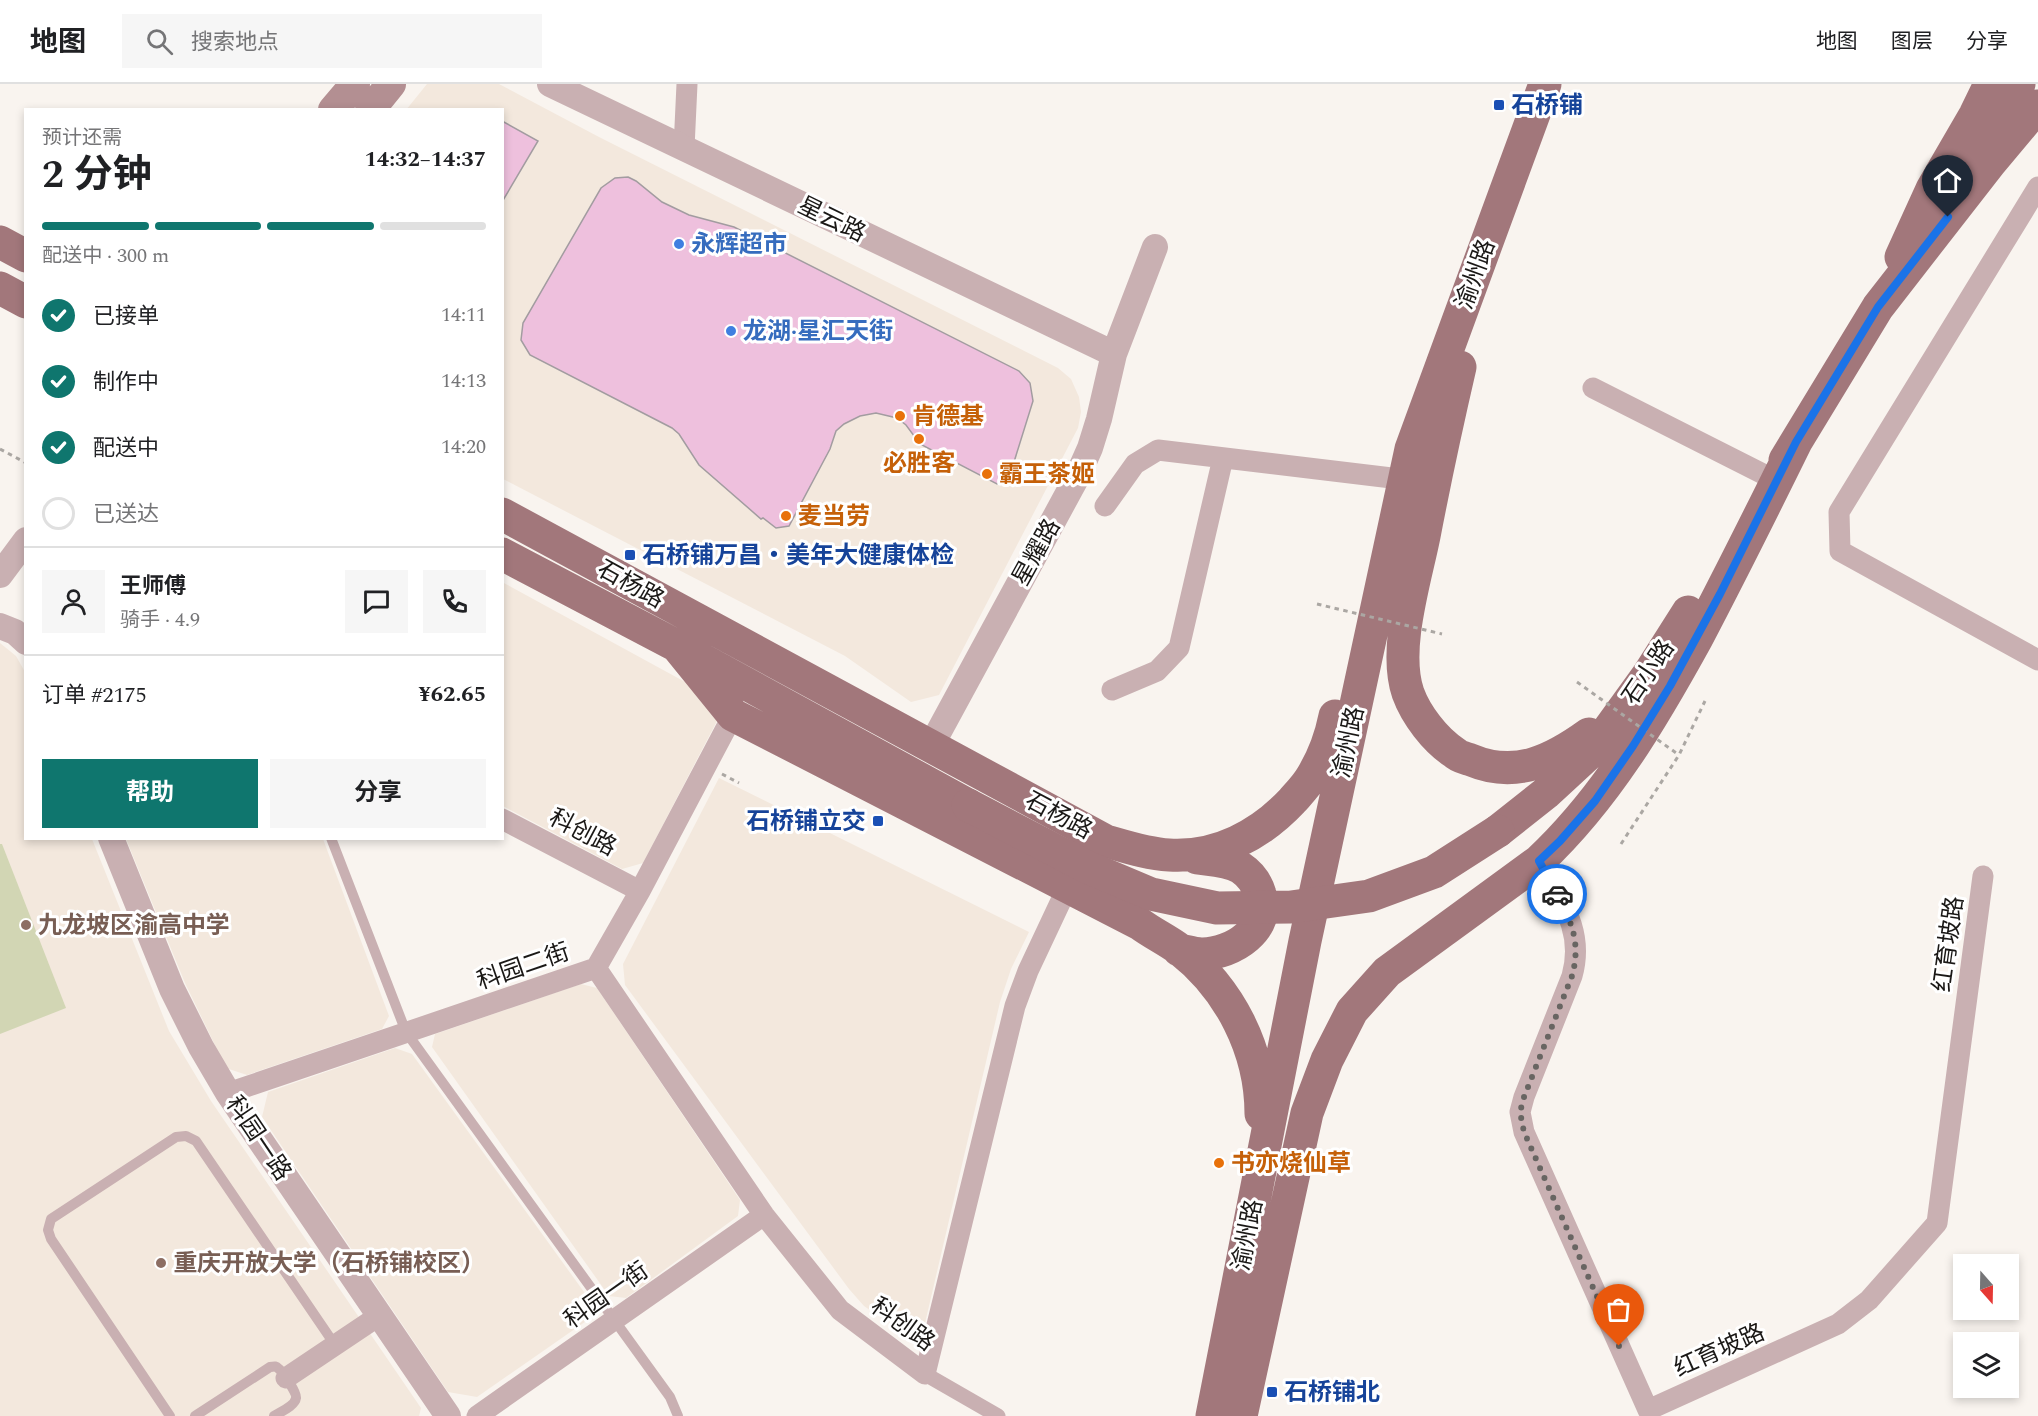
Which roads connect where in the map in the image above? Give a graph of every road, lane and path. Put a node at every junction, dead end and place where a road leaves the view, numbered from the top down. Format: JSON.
{"nodes":[{"id":1,"x":355,"y":84,"type":"edge"},
{"id":2,"x":391,"y":84,"type":"edge"},
{"id":3,"x":550,"y":84,"type":"edge"},
{"id":4,"x":687,"y":84,"type":"edge"},
{"id":5,"x":1545,"y":84,"type":"edge"},
{"id":6,"x":1990,"y":84,"type":"edge"},
{"id":7,"x":2019,"y":84,"type":"edge"},
{"id":8,"x":2038,"y":106,"type":"edge"},
{"id":9,"x":335,"y":108,"type":"edge"},
{"id":10,"x":372,"y":108,"type":"edge"},
{"id":11,"x":684,"y":148,"type":"junction"},
{"id":12,"x":2038,"y":187,"type":"edge"},
{"id":13,"x":1496,"y":217,"type":"junction"},
{"id":14,"x":0,"y":242,"type":"edge"},
{"id":15,"x":1155,"y":247,"type":"dead end"},
{"id":16,"x":24,"y":255,"type":"edge"},
{"id":17,"x":0,"y":288,"type":"edge"},
{"id":18,"x":24,"y":301,"type":"edge"},
{"id":19,"x":1878,"y":307,"type":"junction"},
{"id":20,"x":1114,"y":354,"type":"junction"},
{"id":21,"x":1593,"y":388,"type":"dead end"},
{"id":22,"x":1796,"y":442,"type":"junction"},
{"id":23,"x":0,"y":449,"type":"edge"},
{"id":24,"x":1411,"y":449,"type":"junction"},
{"id":25,"x":1223,"y":458,"type":"junction"},
{"id":26,"x":24,"y":462,"type":"edge"},
{"id":27,"x":1400,"y":479,"type":"junction"},
{"id":28,"x":1773,"y":479,"type":"junction"},
{"id":29,"x":1105,"y":506,"type":"dead end"},
{"id":30,"x":504,"y":515,"type":"edge"},
{"id":31,"x":24,"y":543,"type":"edge"},
{"id":32,"x":504,"y":555,"type":"edge"},
{"id":33,"x":0,"y":575,"type":"edge"},
{"id":34,"x":1317,"y":604,"type":"dead end"},
{"id":35,"x":0,"y":626,"type":"edge"},
{"id":36,"x":1442,"y":634,"type":"dead end"},
{"id":37,"x":24,"y":640,"type":"edge"},
{"id":38,"x":677,"y":646,"type":"junction"},
{"id":39,"x":2038,"y":660,"type":"edge"},
{"id":40,"x":1648,"y":675,"type":"junction"},
{"id":41,"x":1577,"y":682,"type":"dead end"},
{"id":42,"x":1112,"y":690,"type":"dead end"},
{"id":43,"x":1705,"y":701,"type":"dead end"},
{"id":44,"x":733,"y":715,"type":"junction"},
{"id":45,"x":931,"y":746,"type":"junction"},
{"id":46,"x":1679,"y":755,"type":"junction"},
{"id":47,"x":968,"y":805,"type":"joint"},
{"id":48,"x":504,"y":820,"type":"edge"},
{"id":49,"x":112,"y":840,"type":"edge"},
{"id":50,"x":332,"y":840,"type":"edge"},
{"id":51,"x":1621,"y":844,"type":"dead end"},
{"id":52,"x":1170,"y":855,"type":"junction"},
{"id":53,"x":1539,"y":861,"type":"junction"},
{"id":54,"x":1983,"y":876,"type":"dead end"},
{"id":55,"x":1067,"y":888,"type":"junction"},
{"id":56,"x":640,"y":891,"type":"junction"},
{"id":57,"x":1179,"y":950,"type":"junction"},
{"id":58,"x":596,"y":968,"type":"junction"},
{"id":59,"x":406,"y":1032,"type":"junction"},
{"id":60,"x":228,"y":1093,"type":"junction"},
{"id":61,"x":1260,"y":1167,"type":"junction"},
{"id":62,"x":764,"y":1215,"type":"junction"},
{"id":63,"x":380,"y":1315,"type":"junction"},
{"id":64,"x":615,"y":1320,"type":"junction"},
{"id":65,"x":335,"y":1345,"type":"junction"},
{"id":66,"x":925,"y":1374,"type":"junction"},
{"id":67,"x":286,"y":1378,"type":"junction"},
{"id":68,"x":1645,"y":1413,"type":"edge"},
{"id":69,"x":170,"y":1416,"type":"edge"},
{"id":70,"x":195,"y":1416,"type":"edge"},
{"id":71,"x":273,"y":1416,"type":"edge"},
{"id":72,"x":447,"y":1416,"type":"edge"},
{"id":73,"x":477,"y":1416,"type":"edge"},
{"id":74,"x":678,"y":1416,"type":"edge"},
{"id":75,"x":998,"y":1416,"type":"edge"},
{"id":76,"x":1212,"y":1416,"type":"edge"},
{"id":77,"x":1241,"y":1416,"type":"edge"}],
"edges":[{"from":1,"to":9,"type":"main road"},
{"from":2,"to":10,"type":"main road"},
{"from":3,"to":11,"type":"street","name":"星云路"},
{"from":4,"to":11,"type":"street"},
{"from":5,"to":13,"type":"main road","name":"渝州路"},
{"from":6,"to":19,"type":"main road"},
{"from":7,"to":19,"type":"main road"},
{"from":8,"to":19,"type":"main road","name":"石小路"},
{"from":11,"to":20,"type":"street","name":"星云路"},
{"from":12,"to":39,"type":"street"},
{"from":13,"to":24,"type":"main road","name":"渝州路"},
{"from":13,"to":40,"type":"main road"},
{"from":14,"to":16,"type":"main road"},
{"from":15,"to":20,"type":"street","name":"星耀路"},
{"from":17,"to":18,"type":"main road"},
{"from":19,"to":22,"type":"main road","name":"石小路"},
{"from":20,"to":45,"type":"street","name":"星耀路"},
{"from":21,"to":28,"type":"street"},
{"from":22,"to":28,"type":"main road","name":"石小路"},
{"from":22,"to":53,"type":"main road","name":"渝州路"},
{"from":23,"to":26,"type":"path"},
{"from":24,"to":27,"type":"main road","name":"石杨路"},
{"from":24,"to":61,"type":"main road","name":"渝州路"},
{"from":25,"to":27,"type":"street"},
{"from":25,"to":29,"type":"street"},
{"from":25,"to":42,"type":"street"},
{"from":27,"to":52,"type":"main road","name":"石杨路"},
{"from":28,"to":40,"type":"main road","name":"石小路"},
{"from":30,"to":45,"type":"main road","name":"石杨路"},
{"from":31,"to":33,"type":"street"},
{"from":32,"to":38,"type":"main road","name":"石杨路"},
{"from":34,"to":36,"type":"path","bridge":true},
{"from":35,"to":37,"type":"street"},
{"from":38,"to":44,"type":"main road"},
{"from":38,"to":47,"type":"main road","name":"石杨路"},
{"from":40,"to":47,"type":"main road","name":"石小路","bridge":true},
{"from":41,"to":46,"type":"path","bridge":true},
{"from":43,"to":46,"type":"path"},
{"from":44,"to":55,"type":"main road"},
{"from":44,"to":56,"type":"street","name":"科园二街"},
{"from":45,"to":52,"type":"main road","name":"石杨路"},
{"from":46,"to":51,"type":"path"},
{"from":48,"to":56,"type":"street","name":"科创路"},
{"from":49,"to":60,"type":"street","name":"科园一路"},
{"from":50,"to":59,"type":"lane"},
{"from":52,"to":57,"type":"main road"},
{"from":53,"to":68,"type":"street","name":"红育坡路"},
{"from":53,"to":77,"type":"main road","name":"渝州路"},
{"from":54,"to":68,"type":"street","name":"红育坡路"},
{"from":55,"to":57,"type":"main road"},
{"from":55,"to":66,"type":"street","name":"科创路"},
{"from":56,"to":58,"type":"street","name":"科园二街"},
{"from":57,"to":61,"type":"main road"},
{"from":58,"to":59,"type":"street","name":"科园二街"},
{"from":58,"to":62,"type":"street","name":"科创路"},
{"from":59,"to":60,"type":"street","name":"科园二街"},
{"from":59,"to":64,"type":"lane"},
{"from":60,"to":63,"type":"street","name":"科园一路"},
{"from":61,"to":76,"type":"main road","name":"渝州路"},
{"from":62,"to":64,"type":"street","name":"科园一街"},
{"from":62,"to":66,"type":"street","name":"科创路"},
{"from":63,"to":65,"type":"street"},
{"from":63,"to":72,"type":"street","name":"科园一路"},
{"from":64,"to":73,"type":"street","name":"科园一街"},
{"from":64,"to":74,"type":"lane"},
{"from":65,"to":67,"type":"street"},
{"from":65,"to":69,"type":"lane"},
{"from":66,"to":75,"type":"street"},
{"from":67,"to":70,"type":"lane"},
{"from":67,"to":71,"type":"lane"}]}
